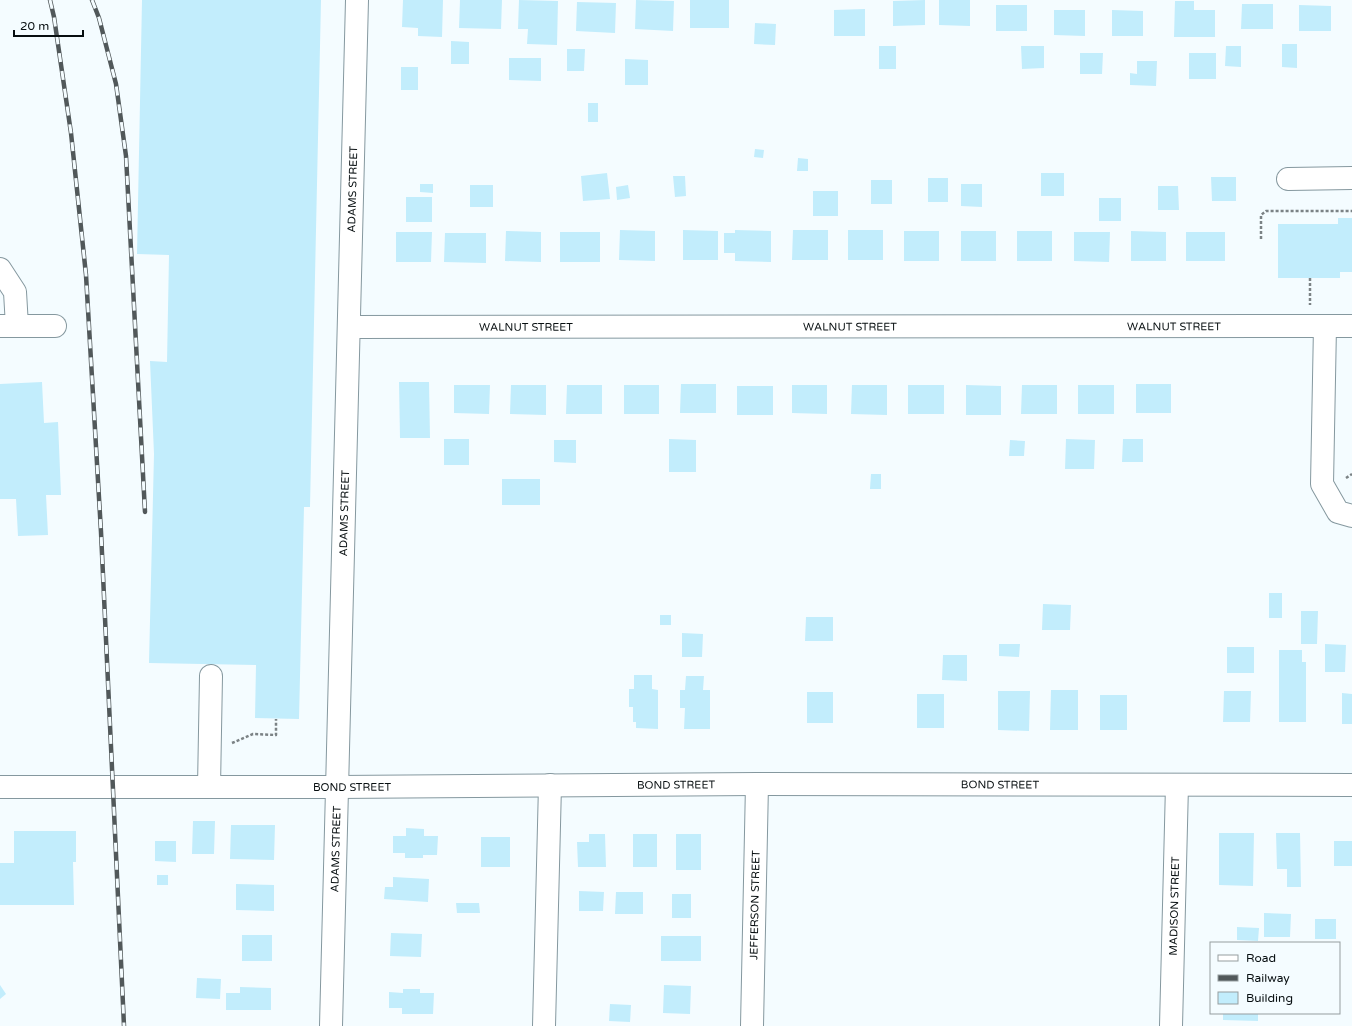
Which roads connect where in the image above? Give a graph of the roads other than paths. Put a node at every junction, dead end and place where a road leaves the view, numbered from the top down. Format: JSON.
{"nodes":[{"id":1,"x":357,"y":0,"type":"edge"},
{"id":2,"x":1352,"y":178,"type":"edge"},
{"id":3,"x":1288,"y":179,"type":"dead end"},
{"id":4,"x":0,"y":269,"type":"edge"},
{"id":5,"x":9,"y":326,"type":"edge"},
{"id":6,"x":55,"y":326,"type":"dead end"},
{"id":7,"x":1325,"y":326,"type":"junction"},
{"id":8,"x":1352,"y":326,"type":"edge"},
{"id":9,"x":348,"y":327,"type":"junction"},
{"id":10,"x":1352,"y":516,"type":"edge"},
{"id":11,"x":211,"y":676,"type":"dead end"},
{"id":12,"x":757,"y":784,"type":"junction"},
{"id":13,"x":550,"y":785,"type":"junction"},
{"id":14,"x":1177,"y":785,"type":"junction"},
{"id":15,"x":1352,"y":785,"type":"edge"},
{"id":16,"x":0,"y":787,"type":"edge"},
{"id":17,"x":209,"y":787,"type":"junction"},
{"id":18,"x":337,"y":787,"type":"junction"},
{"id":19,"x":331,"y":1026,"type":"edge"},
{"id":20,"x":544,"y":1026,"type":"edge"},
{"id":21,"x":752,"y":1026,"type":"edge"},
{"id":22,"x":1171,"y":1026,"type":"edge"}],
"edges":[{"from":1,"to":9,"type":"street","name":"ADAMS STREET"},
{"from":2,"to":3,"type":"street"},
{"from":4,"to":5,"type":"street"},
{"from":5,"to":6,"type":"street"},
{"from":7,"to":8,"type":"street","name":"WALNUT STREET"},
{"from":7,"to":9,"type":"street","name":"WALNUT STREET"},
{"from":7,"to":10,"type":"street"},
{"from":9,"to":18,"type":"street","name":"ADAMS STREET"},
{"from":11,"to":17,"type":"street"},
{"from":12,"to":13,"type":"street","name":"BOND STREET"},
{"from":12,"to":14,"type":"street","name":"BOND STREET"},
{"from":12,"to":21,"type":"street","name":"JEFFERSON STREET"},
{"from":13,"to":18,"type":"street","name":"BOND STREET"},
{"from":13,"to":20,"type":"street"},
{"from":14,"to":15,"type":"street","name":"BOND STREET"},
{"from":14,"to":22,"type":"street","name":"MADISON STREET"},
{"from":16,"to":17,"type":"street","name":"BOND STREET"},
{"from":17,"to":18,"type":"street","name":"BOND STREET"},
{"from":18,"to":19,"type":"street","name":"ADAMS STREET"}]}
